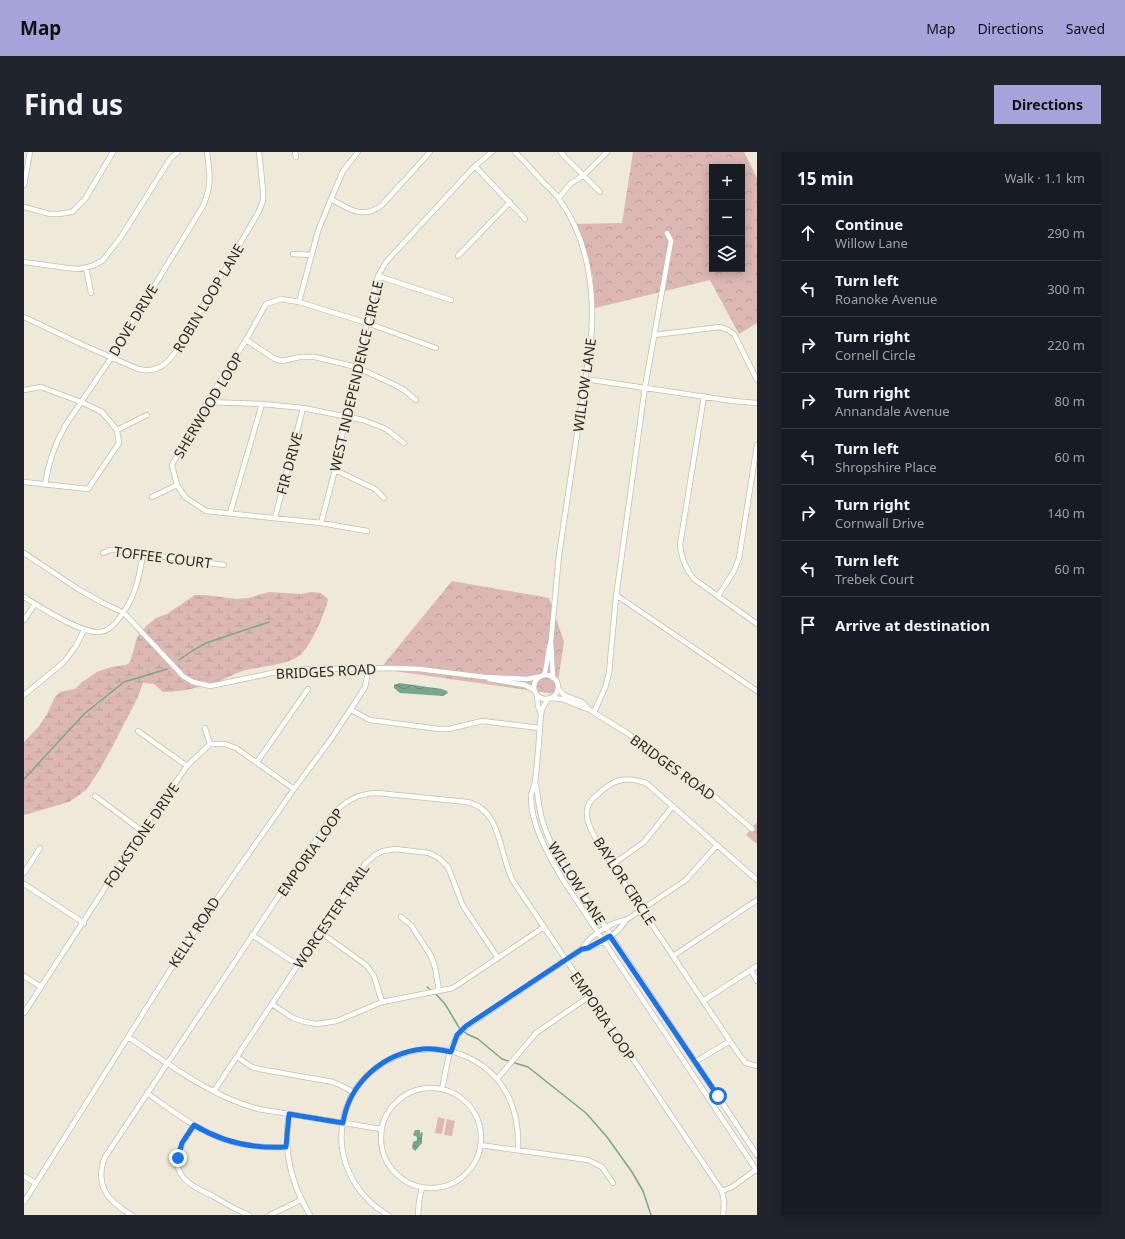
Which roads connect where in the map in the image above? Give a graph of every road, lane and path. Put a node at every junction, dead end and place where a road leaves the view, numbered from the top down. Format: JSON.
{"nodes":[{"id":1,"x":30,"y":152,"type":"edge"},
{"id":2,"x":113,"y":152,"type":"edge"},
{"id":3,"x":178,"y":152,"type":"edge"},
{"id":4,"x":207,"y":152,"type":"edge"},
{"id":5,"x":259,"y":152,"type":"edge"},
{"id":6,"x":358,"y":152,"type":"edge"},
{"id":7,"x":430,"y":152,"type":"edge"},
{"id":8,"x":492,"y":152,"type":"edge"},
{"id":9,"x":515,"y":152,"type":"edge"},
{"id":10,"x":561,"y":152,"type":"edge"},
{"id":11,"x":607,"y":152,"type":"edge"},
{"id":12,"x":475,"y":166,"type":"junction"},
{"id":13,"x":584,"y":175,"type":"junction"},
{"id":14,"x":24,"y":185,"type":"edge"},
{"id":15,"x":600,"y":192,"type":"dead end"},
{"id":16,"x":559,"y":198,"type":"junction"},
{"id":17,"x":331,"y":199,"type":"junction"},
{"id":18,"x":510,"y":202,"type":"junction"},
{"id":19,"x":24,"y":207,"type":"edge"},
{"id":20,"x":525,"y":219,"type":"dead end"},
{"id":21,"x":667,"y":233,"type":"dead end"},
{"id":22,"x":294,"y":254,"type":"dead end"},
{"id":23,"x":311,"y":255,"type":"junction"},
{"id":24,"x":458,"y":256,"type":"dead end"},
{"id":25,"x":24,"y":262,"type":"edge"},
{"id":26,"x":86,"y":268,"type":"junction"},
{"id":27,"x":378,"y":276,"type":"junction"},
{"id":28,"x":91,"y":293,"type":"dead end"},
{"id":29,"x":452,"y":300,"type":"dead end"},
{"id":30,"x":299,"y":302,"type":"junction"},
{"id":31,"x":24,"y":317,"type":"edge"},
{"id":32,"x":367,"y":323,"type":"junction"},
{"id":33,"x":654,"y":335,"type":"junction"},
{"id":34,"x":246,"y":340,"type":"junction"},
{"id":35,"x":436,"y":348,"type":"dead end"},
{"id":36,"x":111,"y":358,"type":"junction"},
{"id":37,"x":356,"y":367,"type":"junction"},
{"id":38,"x":585,"y":379,"type":"junction"},
{"id":39,"x":757,"y":380,"type":"edge"},
{"id":40,"x":645,"y":387,"type":"junction"},
{"id":41,"x":24,"y":390,"type":"edge"},
{"id":42,"x":704,"y":396,"type":"junction"},
{"id":43,"x":416,"y":400,"type":"dead end"},
{"id":44,"x":81,"y":402,"type":"junction"},
{"id":45,"x":207,"y":402,"type":"junction"},
{"id":46,"x":757,"y":403,"type":"edge"},
{"id":47,"x":262,"y":404,"type":"junction"},
{"id":48,"x":303,"y":408,"type":"junction"},
{"id":49,"x":147,"y":415,"type":"dead end"},
{"id":50,"x":347,"y":417,"type":"junction"},
{"id":51,"x":117,"y":430,"type":"junction"},
{"id":52,"x":404,"y":444,"type":"dead end"},
{"id":53,"x":757,"y":445,"type":"edge"},
{"id":54,"x":335,"y":470,"type":"junction"},
{"id":55,"x":24,"y":482,"type":"edge"},
{"id":56,"x":177,"y":484,"type":"junction"},
{"id":57,"x":45,"y":485,"type":"junction"},
{"id":58,"x":152,"y":497,"type":"dead end"},
{"id":59,"x":384,"y":498,"type":"dead end"},
{"id":60,"x":230,"y":513,"type":"junction"},
{"id":61,"x":275,"y":518,"type":"junction"},
{"id":62,"x":321,"y":523,"type":"junction"},
{"id":63,"x":367,"y":531,"type":"dead end"},
{"id":64,"x":103,"y":552,"type":"dead end"},
{"id":65,"x":24,"y":553,"type":"edge"},
{"id":66,"x":143,"y":554,"type":"junction"},
{"id":67,"x":224,"y":565,"type":"dead end"},
{"id":68,"x":616,"y":594,"type":"junction"},
{"id":69,"x":718,"y":596,"type":"junction"},
{"id":70,"x":24,"y":597,"type":"edge"},
{"id":71,"x":35,"y":604,"type":"junction"},
{"id":72,"x":124,"y":613,"type":"junction"},
{"id":73,"x":24,"y":620,"type":"edge"},
{"id":74,"x":757,"y":624,"type":"edge"},
{"id":75,"x":84,"y":630,"type":"junction"},
{"id":76,"x":551,"y":641,"type":"junction"},
{"id":77,"x":369,"y":668,"type":"junction"},
{"id":78,"x":544,"y":675,"type":"junction"},
{"id":79,"x":538,"y":677,"type":"junction"},
{"id":80,"x":484,"y":678,"type":"junction"},
{"id":81,"x":554,"y":678,"type":"junction"},
{"id":82,"x":558,"y":688,"type":"junction"},
{"id":83,"x":308,"y":689,"type":"dead end"},
{"id":84,"x":534,"y":690,"type":"junction"},
{"id":85,"x":757,"y":691,"type":"edge"},
{"id":86,"x":24,"y":695,"type":"edge"},
{"id":87,"x":537,"y":695,"type":"junction"},
{"id":88,"x":550,"y":698,"type":"junction"},
{"id":89,"x":351,"y":710,"type":"junction"},
{"id":90,"x":592,"y":711,"type":"junction"},
{"id":91,"x":541,"y":714,"type":"junction"},
{"id":92,"x":205,"y":728,"type":"dead end"},
{"id":93,"x":540,"y":728,"type":"junction"},
{"id":94,"x":138,"y":731,"type":"dead end"},
{"id":95,"x":210,"y":744,"type":"junction"},
{"id":96,"x":257,"y":762,"type":"junction"},
{"id":97,"x":187,"y":766,"type":"junction"},
{"id":98,"x":534,"y":784,"type":"junction"},
{"id":99,"x":294,"y":789,"type":"junction"},
{"id":100,"x":94,"y":796,"type":"dead end"},
{"id":101,"x":673,"y":806,"type":"junction"},
{"id":102,"x":752,"y":829,"type":"dead end"},
{"id":103,"x":142,"y":830,"type":"junction"},
{"id":104,"x":717,"y":845,"type":"junction"},
{"id":105,"x":40,"y":848,"type":"dead end"},
{"id":106,"x":612,"y":865,"type":"junction"},
{"id":107,"x":24,"y":874,"type":"edge"},
{"id":108,"x":757,"y":880,"type":"edge"},
{"id":109,"x":24,"y":884,"type":"edge"},
{"id":110,"x":757,"y":900,"type":"edge"},
{"id":111,"x":642,"y":910,"type":"junction"},
{"id":112,"x":401,"y":917,"type":"dead end"},
{"id":113,"x":626,"y":920,"type":"junction"},
{"id":114,"x":84,"y":923,"type":"junction"},
{"id":115,"x":544,"y":928,"type":"junction"},
{"id":116,"x":606,"y":928,"type":"junction"},
{"id":117,"x":320,"y":932,"type":"junction"},
{"id":118,"x":598,"y":933,"type":"junction"},
{"id":119,"x":252,"y":935,"type":"junction"},
{"id":120,"x":610,"y":936,"type":"junction"},
{"id":121,"x":604,"y":941,"type":"junction"},
{"id":122,"x":582,"y":949,"type":"junction"},
{"id":123,"x":673,"y":956,"type":"junction"},
{"id":124,"x":498,"y":958,"type":"junction"},
{"id":125,"x":565,"y":960,"type":"junction"},
{"id":126,"x":298,"y":965,"type":"junction"},
{"id":127,"x":757,"y":966,"type":"edge"},
{"id":128,"x":751,"y":970,"type":"junction"},
{"id":129,"x":24,"y":976,"type":"edge"},
{"id":130,"x":757,"y":981,"type":"edge"},
{"id":131,"x":41,"y":987,"type":"junction"},
{"id":132,"x":439,"y":990,"type":"junction"},
{"id":133,"x":590,"y":996,"type":"junction"},
{"id":134,"x":704,"y":1001,"type":"junction"},
{"id":135,"x":382,"y":1002,"type":"junction"},
{"id":136,"x":272,"y":1004,"type":"junction"},
{"id":137,"x":24,"y":1013,"type":"edge"},
{"id":138,"x":128,"y":1037,"type":"junction"},
{"id":139,"x":730,"y":1042,"type":"junction"},
{"id":140,"x":451,"y":1052,"type":"junction"},
{"id":141,"x":237,"y":1057,"type":"junction"},
{"id":142,"x":695,"y":1062,"type":"junction"},
{"id":143,"x":168,"y":1063,"type":"junction"},
{"id":144,"x":757,"y":1066,"type":"edge"},
{"id":145,"x":497,"y":1079,"type":"junction"},
{"id":146,"x":442,"y":1089,"type":"junction"},
{"id":147,"x":214,"y":1092,"type":"junction"},
{"id":148,"x":353,"y":1092,"type":"junction"},
{"id":149,"x":147,"y":1093,"type":"junction"},
{"id":150,"x":289,"y":1114,"type":"junction"},
{"id":151,"x":343,"y":1123,"type":"junction"},
{"id":152,"x":194,"y":1125,"type":"junction"},
{"id":153,"x":381,"y":1129,"type":"junction"},
{"id":154,"x":480,"y":1145,"type":"junction"},
{"id":155,"x":286,"y":1147,"type":"junction"},
{"id":156,"x":518,"y":1150,"type":"junction"},
{"id":157,"x":757,"y":1155,"type":"edge"},
{"id":158,"x":757,"y":1170,"type":"edge"},
{"id":159,"x":24,"y":1176,"type":"edge"},
{"id":160,"x":35,"y":1183,"type":"junction"},
{"id":161,"x":613,"y":1183,"type":"dead end"},
{"id":162,"x":422,"y":1187,"type":"junction"},
{"id":163,"x":722,"y":1191,"type":"junction"},
{"id":164,"x":301,"y":1200,"type":"junction"},
{"id":165,"x":24,"y":1202,"type":"edge"},
{"id":166,"x":132,"y":1215,"type":"edge"},
{"id":167,"x":250,"y":1215,"type":"edge"},
{"id":168,"x":270,"y":1215,"type":"edge"},
{"id":169,"x":310,"y":1215,"type":"edge"},
{"id":170,"x":388,"y":1215,"type":"edge"},
{"id":171,"x":418,"y":1215,"type":"edge"},
{"id":172,"x":723,"y":1215,"type":"edge"}],
"edges":[{"from":1,"to":14,"type":"street"},
{"from":2,"to":19,"type":"street"},
{"from":3,"to":26,"type":"street"},
{"from":4,"to":36,"type":"street","name":"DOVE DRIVE"},
{"from":5,"to":36,"type":"street","name":"ROBIN LOOP LANE"},
{"from":6,"to":17,"type":"street"},
{"from":7,"to":17,"type":"street"},
{"from":8,"to":12,"type":"street","name":"WEST INDEPENDENCE CIRCLE"},
{"from":9,"to":16,"type":"street","name":"WILLOW LANE"},
{"from":10,"to":13,"type":"street"},
{"from":11,"to":13,"type":"street"},
{"from":12,"to":18,"type":"street"},
{"from":12,"to":27,"type":"street","name":"WEST INDEPENDENCE CIRCLE"},
{"from":13,"to":15,"type":"street"},
{"from":13,"to":16,"type":"street"},
{"from":16,"to":38,"type":"street","name":"WILLOW LANE"},
{"from":17,"to":23,"type":"street"},
{"from":18,"to":20,"type":"street"},
{"from":18,"to":24,"type":"street"},
{"from":21,"to":33,"type":"street"},
{"from":22,"to":23,"type":"street"},
{"from":23,"to":30,"type":"street"},
{"from":25,"to":26,"type":"street"},
{"from":26,"to":28,"type":"street"},
{"from":27,"to":29,"type":"street"},
{"from":27,"to":32,"type":"street","name":"WEST INDEPENDENCE CIRCLE"},
{"from":30,"to":32,"type":"street","name":"SHERWOOD LOOP"},
{"from":30,"to":34,"type":"street","name":"SHERWOOD LOOP"},
{"from":31,"to":36,"type":"street","name":"ROBIN LOOP LANE"},
{"from":32,"to":35,"type":"street","name":"SHERWOOD LOOP"},
{"from":32,"to":37,"type":"street","name":"WEST INDEPENDENCE CIRCLE"},
{"from":33,"to":39,"type":"street"},
{"from":33,"to":40,"type":"street"},
{"from":34,"to":37,"type":"street"},
{"from":34,"to":45,"type":"street","name":"SHERWOOD LOOP"},
{"from":36,"to":44,"type":"street","name":"DOVE DRIVE"},
{"from":37,"to":43,"type":"street"},
{"from":37,"to":50,"type":"street","name":"WEST INDEPENDENCE CIRCLE"},
{"from":38,"to":40,"type":"street"},
{"from":38,"to":76,"type":"street","name":"WILLOW LANE"},
{"from":40,"to":42,"type":"street"},
{"from":40,"to":68,"type":"street"},
{"from":41,"to":44,"type":"street"},
{"from":42,"to":46,"type":"street"},
{"from":42,"to":69,"type":"street"},
{"from":44,"to":51,"type":"street"},
{"from":44,"to":57,"type":"street","name":"DOVE DRIVE"},
{"from":45,"to":47,"type":"street"},
{"from":45,"to":56,"type":"street","name":"SHERWOOD LOOP"},
{"from":47,"to":48,"type":"street"},
{"from":47,"to":60,"type":"street"},
{"from":48,"to":50,"type":"street"},
{"from":48,"to":61,"type":"street","name":"FIR DRIVE"},
{"from":49,"to":51,"type":"street"},
{"from":50,"to":52,"type":"street"},
{"from":50,"to":54,"type":"street","name":"WEST INDEPENDENCE CIRCLE"},
{"from":51,"to":57,"type":"street"},
{"from":53,"to":69,"type":"street"},
{"from":54,"to":59,"type":"street"},
{"from":54,"to":62,"type":"street","name":"WEST INDEPENDENCE CIRCLE"},
{"from":55,"to":57,"type":"street"},
{"from":56,"to":58,"type":"street"},
{"from":56,"to":60,"type":"street","name":"SHERWOOD LOOP"},
{"from":60,"to":61,"type":"street","name":"SHERWOOD LOOP"},
{"from":61,"to":62,"type":"street","name":"SHERWOOD LOOP"},
{"from":62,"to":63,"type":"street","name":"SHERWOOD LOOP"},
{"from":64,"to":66,"type":"street","name":"TOFFEE COURT"},
{"from":65,"to":72,"type":"street","name":"BRIDGES ROAD"},
{"from":66,"to":67,"type":"street","name":"TOFFEE COURT"},
{"from":66,"to":72,"type":"street"},
{"from":68,"to":85,"type":"street"},
{"from":68,"to":90,"type":"street"},
{"from":69,"to":74,"type":"street"},
{"from":70,"to":71,"type":"street"},
{"from":71,"to":73,"type":"street"},
{"from":71,"to":75,"type":"street"},
{"from":72,"to":75,"type":"street"},
{"from":72,"to":77,"type":"street","name":"BRIDGES ROAD"},
{"from":75,"to":86,"type":"street"},
{"from":76,"to":78,"type":"street","name":"WILLOW LANE"},
{"from":76,"to":81,"type":"street","name":"WILLOW LANE"},
{"from":77,"to":80,"type":"street","name":"BRIDGES ROAD"},
{"from":77,"to":89,"type":"street","name":"KELLY ROAD"},
{"from":78,"to":79,"type":"street"},
{"from":78,"to":81,"type":"street"},
{"from":79,"to":80,"type":"street","name":"BRIDGES ROAD"},
{"from":79,"to":84,"type":"street"},
{"from":80,"to":84,"type":"street","name":"BRIDGES ROAD"},
{"from":81,"to":82,"type":"street"},
{"from":82,"to":88,"type":"street"},
{"from":82,"to":90,"type":"street","name":"BRIDGES ROAD"},
{"from":83,"to":96,"type":"street"},
{"from":84,"to":87,"type":"street"},
{"from":87,"to":88,"type":"street"},
{"from":87,"to":91,"type":"street","name":"WILLOW LANE"},
{"from":88,"to":90,"type":"street","name":"BRIDGES ROAD"},
{"from":88,"to":91,"type":"street","name":"WILLOW LANE"},
{"from":89,"to":93,"type":"street"},
{"from":89,"to":99,"type":"street","name":"KELLY ROAD"},
{"from":90,"to":102,"type":"street","name":"BRIDGES ROAD"},
{"from":91,"to":93,"type":"street","name":"WILLOW LANE"},
{"from":92,"to":95,"type":"street"},
{"from":93,"to":98,"type":"street","name":"WILLOW LANE"},
{"from":94,"to":97,"type":"street"},
{"from":95,"to":96,"type":"street"},
{"from":95,"to":97,"type":"street","name":"FOLKSTONE DRIVE"},
{"from":96,"to":99,"type":"street"},
{"from":97,"to":103,"type":"street","name":"FOLKSTONE DRIVE"},
{"from":98,"to":116,"type":"street","name":"WILLOW LANE"},
{"from":98,"to":118,"type":"street","name":"WILLOW LANE"},
{"from":99,"to":138,"type":"street","name":"KELLY ROAD"},
{"from":100,"to":103,"type":"street"},
{"from":101,"to":104,"type":"street","name":"BAYLOR CIRCLE"},
{"from":101,"to":106,"type":"street"},
{"from":101,"to":106,"type":"street","name":"BAYLOR CIRCLE"},
{"from":103,"to":114,"type":"street","name":"FOLKSTONE DRIVE"},
{"from":104,"to":108,"type":"street","name":"BAYLOR CIRCLE"},
{"from":104,"to":111,"type":"street"},
{"from":105,"to":107,"type":"street"},
{"from":106,"to":111,"type":"street","name":"BAYLOR CIRCLE"},
{"from":109,"to":114,"type":"street"},
{"from":110,"to":123,"type":"street"},
{"from":111,"to":113,"type":"street"},
{"from":111,"to":123,"type":"street","name":"BAYLOR CIRCLE"},
{"from":112,"to":132,"type":"street"},
{"from":113,"to":116,"type":"street"},
{"from":113,"to":120,"type":"street"},
{"from":114,"to":131,"type":"street","name":"FOLKSTONE DRIVE"},
{"from":115,"to":119,"type":"street","name":"EMPORIA LOOP"},
{"from":115,"to":124,"type":"street"},
{"from":115,"to":125,"type":"street","name":"EMPORIA LOOP"},
{"from":116,"to":118,"type":"street"},
{"from":116,"to":120,"type":"street","name":"WILLOW LANE"},
{"from":117,"to":124,"type":"street","name":"WORCESTER TRAIL"},
{"from":117,"to":126,"type":"street","name":"WORCESTER TRAIL"},
{"from":117,"to":135,"type":"street"},
{"from":118,"to":121,"type":"street","name":"WILLOW LANE"},
{"from":118,"to":122,"type":"street"},
{"from":119,"to":126,"type":"street"},
{"from":119,"to":143,"type":"street","name":"EMPORIA LOOP"},
{"from":120,"to":121,"type":"street"},
{"from":120,"to":142,"type":"street","name":"WILLOW LANE"},
{"from":121,"to":122,"type":"street"},
{"from":121,"to":158,"type":"street","name":"WILLOW LANE"},
{"from":122,"to":125,"type":"street"},
{"from":123,"to":134,"type":"street","name":"BAYLOR CIRCLE"},
{"from":124,"to":132,"type":"street"},
{"from":125,"to":133,"type":"street","name":"EMPORIA LOOP"},
{"from":125,"to":140,"type":"street"},
{"from":126,"to":136,"type":"street","name":"WORCESTER TRAIL"},
{"from":127,"to":128,"type":"street"},
{"from":128,"to":130,"type":"street"},
{"from":128,"to":134,"type":"street"},
{"from":129,"to":131,"type":"street"},
{"from":131,"to":137,"type":"street","name":"FOLKSTONE DRIVE"},
{"from":132,"to":135,"type":"street"},
{"from":133,"to":145,"type":"street"},
{"from":133,"to":163,"type":"street","name":"EMPORIA LOOP"},
{"from":134,"to":139,"type":"street","name":"BAYLOR CIRCLE"},
{"from":135,"to":136,"type":"street"},
{"from":136,"to":141,"type":"street","name":"WORCESTER TRAIL"},
{"from":138,"to":143,"type":"street"},
{"from":138,"to":160,"type":"street","name":"KELLY ROAD"},
{"from":139,"to":142,"type":"street"},
{"from":139,"to":144,"type":"street","name":"BAYLOR CIRCLE"},
{"from":140,"to":145,"type":"street"},
{"from":140,"to":146,"type":"street"},
{"from":140,"to":148,"type":"street"},
{"from":141,"to":147,"type":"street","name":"WORCESTER TRAIL"},
{"from":141,"to":148,"type":"street"},
{"from":142,"to":157,"type":"street","name":"WILLOW LANE"},
{"from":143,"to":147,"type":"street"},
{"from":143,"to":149,"type":"street","name":"EMPORIA LOOP"},
{"from":145,"to":156,"type":"street"},
{"from":146,"to":153,"type":"street"},
{"from":146,"to":154,"type":"street"},
{"from":147,"to":150,"type":"street"},
{"from":148,"to":151,"type":"street"},
{"from":149,"to":152,"type":"street"},
{"from":149,"to":166,"type":"street","name":"EMPORIA LOOP"},
{"from":150,"to":151,"type":"street"},
{"from":150,"to":155,"type":"street"},
{"from":151,"to":153,"type":"street"},
{"from":151,"to":170,"type":"street"},
{"from":152,"to":155,"type":"street"},
{"from":152,"to":167,"type":"street"},
{"from":153,"to":162,"type":"street"},
{"from":154,"to":156,"type":"street"},
{"from":154,"to":162,"type":"street"},
{"from":155,"to":164,"type":"street"},
{"from":156,"to":161,"type":"street"},
{"from":158,"to":163,"type":"street"},
{"from":159,"to":160,"type":"street"},
{"from":160,"to":165,"type":"street","name":"KELLY ROAD"},
{"from":162,"to":171,"type":"street"},
{"from":163,"to":172,"type":"street"},
{"from":164,"to":168,"type":"street"},
{"from":164,"to":169,"type":"street"}]}
